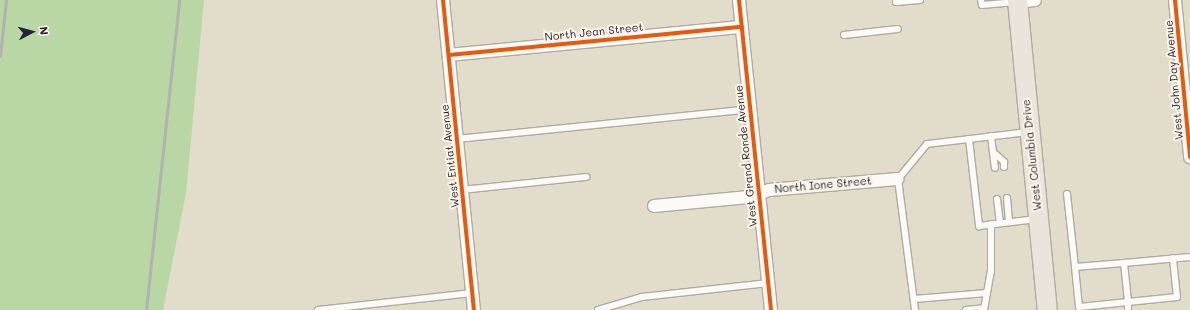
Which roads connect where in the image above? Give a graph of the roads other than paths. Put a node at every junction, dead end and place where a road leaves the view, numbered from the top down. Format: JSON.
{"nodes":[{"id":1,"x":443,"y":0,"type":"edge"},
{"id":2,"x":740,"y":0,"type":"edge"},
{"id":3,"x":896,"y":0,"type":"edge"},
{"id":4,"x":920,"y":0,"type":"edge"},
{"id":5,"x":982,"y":0,"type":"edge"},
{"id":6,"x":1175,"y":0,"type":"edge"},
{"id":7,"x":1023,"y":1,"type":"edge"},
{"id":8,"x":742,"y":27,"type":"junction"},
{"id":9,"x":898,"y":29,"type":"dead end"},
{"id":10,"x":844,"y":35,"type":"dead end"},
{"id":11,"x":449,"y":55,"type":"junction"},
{"id":12,"x":751,"y":109,"type":"junction"},
{"id":13,"x":1030,"y":132,"type":"junction"},
{"id":14,"x":991,"y":136,"type":"junction"},
{"id":15,"x":457,"y":139,"type":"junction"},
{"id":16,"x":969,"y":139,"type":"junction"},
{"id":17,"x":993,"y":152,"type":"junction"},
{"id":18,"x":1190,"y":157,"type":"edge"},
{"id":19,"x":1004,"y":167,"type":"dead end"},
{"id":20,"x":994,"y":168,"type":"dead end"},
{"id":21,"x":586,"y":177,"type":"dead end"},
{"id":22,"x":898,"y":179,"type":"junction"},
{"id":23,"x":462,"y":190,"type":"junction"},
{"id":24,"x":759,"y":194,"type":"junction"},
{"id":25,"x":1067,"y":194,"type":"dead end"},
{"id":26,"x":1007,"y":198,"type":"dead end"},
{"id":27,"x":997,"y":199,"type":"dead end"},
{"id":28,"x":654,"y":206,"type":"dead end"},
{"id":29,"x":1038,"y":219,"type":"junction"},
{"id":30,"x":1009,"y":222,"type":"junction"},
{"id":31,"x":1000,"y":223,"type":"junction"},
{"id":32,"x":991,"y":224,"type":"junction"},
{"id":33,"x":1190,"y":257,"type":"edge"},
{"id":34,"x":1173,"y":258,"type":"junction"},
{"id":35,"x":1124,"y":263,"type":"junction"},
{"id":36,"x":1075,"y":267,"type":"junction"},
{"id":37,"x":768,"y":283,"type":"junction"},
{"id":38,"x":472,"y":293,"type":"junction"},
{"id":39,"x":987,"y":293,"type":"junction"},
{"id":40,"x":914,"y":299,"type":"junction"},
{"id":41,"x":1128,"y":302,"type":"junction"},
{"id":42,"x":984,"y":309,"type":"edge"},
{"id":43,"x":318,"y":310,"type":"edge"},
{"id":44,"x":474,"y":310,"type":"edge"},
{"id":45,"x":598,"y":310,"type":"edge"},
{"id":46,"x":771,"y":310,"type":"edge"},
{"id":47,"x":915,"y":310,"type":"edge"},
{"id":48,"x":966,"y":310,"type":"edge"},
{"id":49,"x":1047,"y":310,"type":"edge"},
{"id":50,"x":1128,"y":310,"type":"edge"}],
"edges":[{"from":1,"to":11,"type":"street","name":"West Entiat Avenue"},
{"from":2,"to":8,"type":"street","name":"West Grand Ronde Avenue"},
{"from":3,"to":4,"type":"lane"},
{"from":5,"to":7,"type":"lane"},
{"from":6,"to":18,"type":"street","name":"West John Day Avenue"},
{"from":7,"to":13,"type":"main road","name":"West Columbia Drive"},
{"from":8,"to":11,"type":"street","name":"North Jean Street"},
{"from":8,"to":12,"type":"street","name":"West Grand Ronde Avenue"},
{"from":9,"to":10,"type":"lane"},
{"from":11,"to":15,"type":"street","name":"West Entiat Avenue"},
{"from":12,"to":15,"type":"lane"},
{"from":12,"to":24,"type":"street","name":"West Grand Ronde Avenue"},
{"from":13,"to":14,"type":"lane"},
{"from":13,"to":29,"type":"main road","name":"West Columbia Drive"},
{"from":14,"to":16,"type":"lane"},
{"from":14,"to":17,"type":"lane"},
{"from":15,"to":23,"type":"street","name":"West Entiat Avenue"},
{"from":16,"to":22,"type":"lane"},
{"from":16,"to":32,"type":"lane"},
{"from":17,"to":19,"type":"lane"},
{"from":17,"to":20,"type":"lane"},
{"from":21,"to":23,"type":"lane"},
{"from":22,"to":24,"type":"street","name":"North Ione Street"},
{"from":22,"to":40,"type":"lane"},
{"from":23,"to":38,"type":"street","name":"West Entiat Avenue"},
{"from":24,"to":28,"type":"street","name":"North Ione Street"},
{"from":24,"to":37,"type":"street","name":"West Grand Ronde Avenue"},
{"from":25,"to":36,"type":"lane"},
{"from":26,"to":30,"type":"lane"},
{"from":27,"to":31,"type":"lane"},
{"from":29,"to":30,"type":"lane"},
{"from":29,"to":49,"type":"main road","name":"West Columbia Drive"},
{"from":30,"to":31,"type":"lane"},
{"from":31,"to":32,"type":"lane"},
{"from":32,"to":39,"type":"lane"},
{"from":33,"to":34,"type":"lane"},
{"from":34,"to":35,"type":"lane"},
{"from":34,"to":41,"type":"lane"},
{"from":35,"to":36,"type":"lane"},
{"from":35,"to":41,"type":"lane"},
{"from":36,"to":41,"type":"lane"},
{"from":37,"to":45,"type":"lane"},
{"from":37,"to":46,"type":"street","name":"West Grand Ronde Avenue"},
{"from":38,"to":43,"type":"lane"},
{"from":38,"to":44,"type":"street","name":"West Entiat Avenue"},
{"from":39,"to":40,"type":"lane"},
{"from":39,"to":42,"type":"lane"},
{"from":40,"to":47,"type":"lane"},
{"from":41,"to":50,"type":"lane"},
{"from":42,"to":48,"type":"lane"}]}
